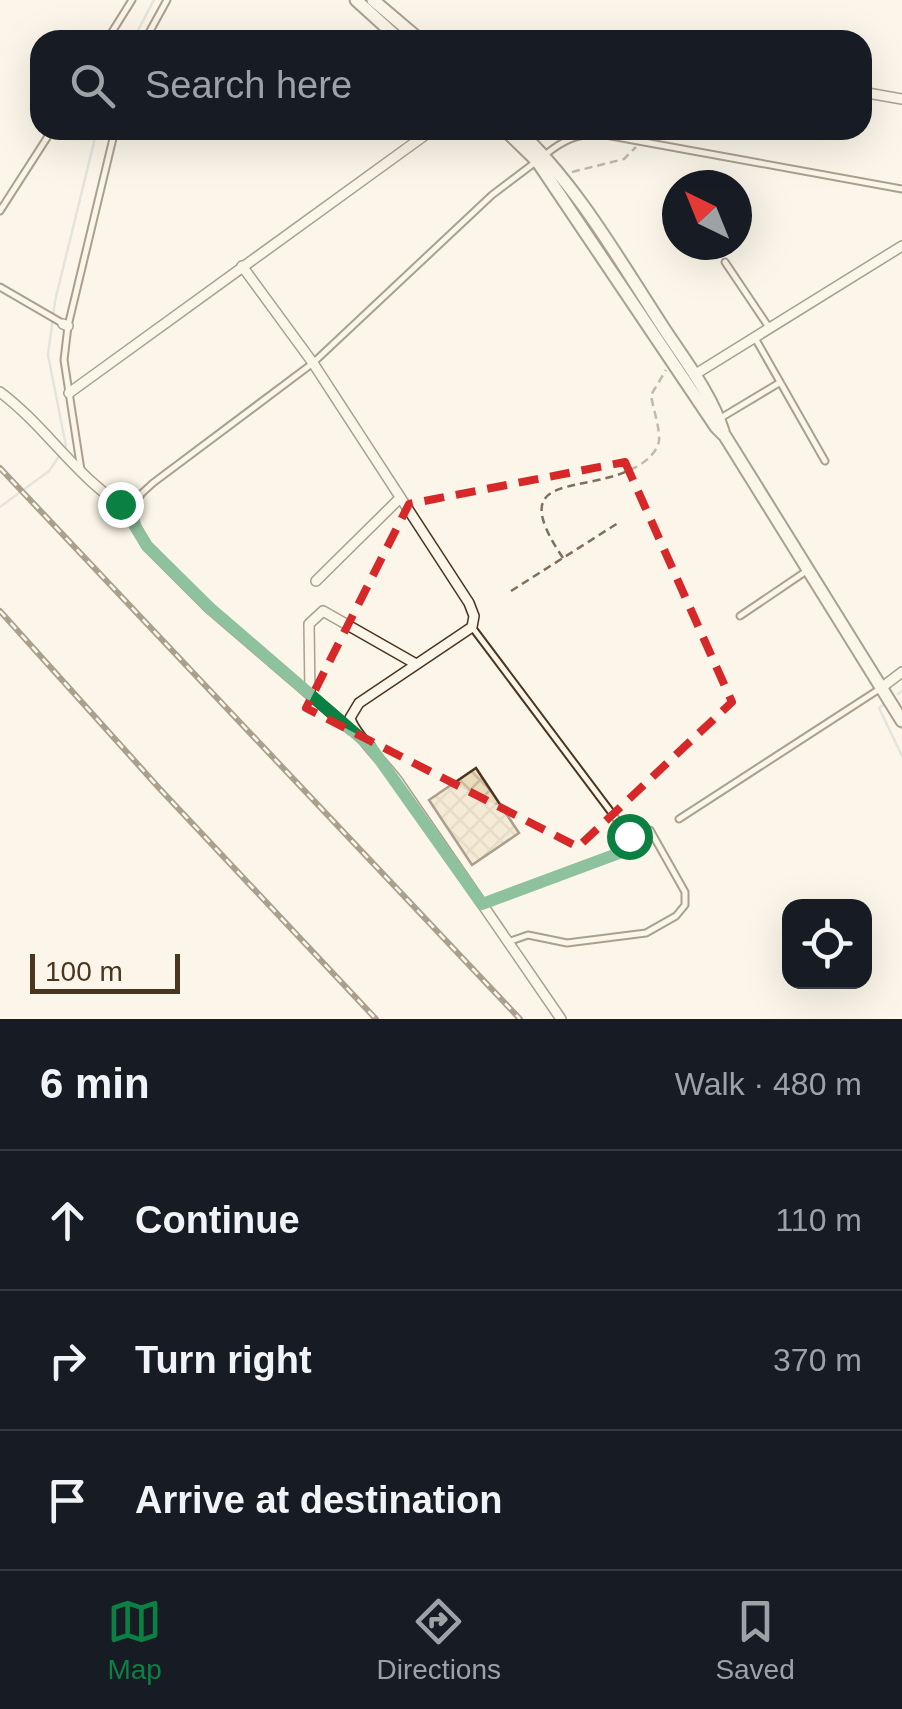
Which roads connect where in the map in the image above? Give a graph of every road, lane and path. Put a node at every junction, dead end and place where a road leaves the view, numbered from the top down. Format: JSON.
{"nodes":[{"id":1,"x":132,"y":0,"type":"edge"},
{"id":2,"x":167,"y":0,"type":"edge"},
{"id":3,"x":356,"y":0,"type":"edge"},
{"id":4,"x":374,"y":0,"type":"edge"},
{"id":5,"x":113,"y":30,"type":"edge"},
{"id":6,"x":150,"y":30,"type":"edge"},
{"id":7,"x":389,"y":30,"type":"edge"},
{"id":8,"x":408,"y":30,"type":"edge"},
{"id":9,"x":872,"y":94,"type":"edge"},
{"id":10,"x":902,"y":100,"type":"edge"},
{"id":11,"x":46,"y":140,"type":"edge"},
{"id":12,"x":113,"y":140,"type":"edge"},
{"id":13,"x":418,"y":140,"type":"edge"},
{"id":14,"x":518,"y":140,"type":"edge"},
{"id":15,"x":526,"y":140,"type":"edge"},
{"id":16,"x":564,"y":140,"type":"edge"},
{"id":17,"x":638,"y":140,"type":"joint"},
{"id":18,"x":541,"y":158,"type":"junction"},
{"id":19,"x":562,"y":178,"type":"junction"},
{"id":20,"x":902,"y":189,"type":"edge"},
{"id":21,"x":0,"y":212,"type":"edge"},
{"id":22,"x":902,"y":246,"type":"edge"},
{"id":23,"x":725,"y":262,"type":"dead end"},
{"id":24,"x":242,"y":266,"type":"junction"},
{"id":25,"x":0,"y":287,"type":"edge"},
{"id":26,"x":65,"y":325,"type":"junction"},
{"id":27,"x":768,"y":326,"type":"junction"},
{"id":28,"x":753,"y":336,"type":"junction"},
{"id":29,"x":313,"y":363,"type":"junction"},
{"id":30,"x":676,"y":363,"type":"junction"},
{"id":31,"x":694,"y":375,"type":"junction"},
{"id":32,"x":779,"y":382,"type":"junction"},
{"id":33,"x":0,"y":392,"type":"edge"},
{"id":34,"x":69,"y":393,"type":"junction"},
{"id":35,"x":719,"y":418,"type":"junction"},
{"id":36,"x":725,"y":436,"type":"junction"},
{"id":37,"x":825,"y":461,"type":"dead end"},
{"id":38,"x":84,"y":477,"type":"junction"},
{"id":39,"x":400,"y":500,"type":"junction"},
{"id":40,"x":132,"y":512,"type":"junction"},
{"id":41,"x":618,"y":523,"type":"dead end"},
{"id":42,"x":564,"y":558,"type":"junction"},
{"id":43,"x":808,"y":570,"type":"junction"},
{"id":44,"x":316,"y":580,"type":"dead end"},
{"id":45,"x":511,"y":591,"type":"dead end"},
{"id":46,"x":740,"y":616,"type":"dead end"},
{"id":47,"x":472,"y":627,"type":"junction"},
{"id":48,"x":416,"y":664,"type":"junction"},
{"id":49,"x":902,"y":672,"type":"edge"},
{"id":50,"x":881,"y":688,"type":"junction"},
{"id":51,"x":310,"y":695,"type":"junction"},
{"id":52,"x":902,"y":722,"type":"edge"},
{"id":53,"x":354,"y":732,"type":"junction"},
{"id":54,"x":679,"y":819,"type":"dead end"},
{"id":55,"x":650,"y":830,"type":"dead end"},
{"id":56,"x":482,"y":904,"type":"junction"},
{"id":57,"x":508,"y":942,"type":"junction"},
{"id":58,"x":561,"y":1019,"type":"edge"}],
"edges":[{"from":1,"to":5,"type":"lane"},
{"from":2,"to":6,"type":"lane"},
{"from":3,"to":7,"type":"street"},
{"from":4,"to":8,"type":"street"},
{"from":9,"to":10,"type":"street"},
{"from":11,"to":21,"type":"lane"},
{"from":12,"to":26,"type":"lane"},
{"from":13,"to":24,"type":"street"},
{"from":14,"to":18,"type":"street"},
{"from":15,"to":18,"type":"street"},
{"from":16,"to":18,"type":"lane"},
{"from":17,"to":19,"type":"path"},
{"from":17,"to":20,"type":"lane"},
{"from":18,"to":19,"type":"street"},
{"from":18,"to":29,"type":"lane"},
{"from":18,"to":30,"type":"street"},
{"from":19,"to":31,"type":"street"},
{"from":22,"to":27,"type":"street"},
{"from":23,"to":27,"type":"lane"},
{"from":24,"to":29,"type":"street"},
{"from":24,"to":34,"type":"street"},
{"from":25,"to":26,"type":"lane"},
{"from":26,"to":34,"type":"lane"},
{"from":27,"to":28,"type":"street"},
{"from":28,"to":31,"type":"street"},
{"from":28,"to":32,"type":"lane"},
{"from":29,"to":39,"type":"street"},
{"from":29,"to":40,"type":"lane"},
{"from":30,"to":36,"type":"street"},
{"from":30,"to":42,"type":"path"},
{"from":31,"to":35,"type":"street"},
{"from":32,"to":35,"type":"lane"},
{"from":32,"to":37,"type":"lane"},
{"from":33,"to":38,"type":"street"},
{"from":34,"to":38,"type":"lane"},
{"from":35,"to":36,"type":"street"},
{"from":36,"to":43,"type":"street"},
{"from":38,"to":40,"type":"street"},
{"from":39,"to":44,"type":"street"},
{"from":39,"to":47,"type":"street"},
{"from":40,"to":51,"type":"street"},
{"from":41,"to":42,"type":"path"},
{"from":42,"to":45,"type":"path"},
{"from":43,"to":46,"type":"lane"},
{"from":43,"to":50,"type":"street"},
{"from":47,"to":48,"type":"street"},
{"from":47,"to":56,"type":"lane"},
{"from":48,"to":51,"type":"street"},
{"from":48,"to":53,"type":"street"},
{"from":49,"to":50,"type":"street"},
{"from":50,"to":52,"type":"street"},
{"from":50,"to":54,"type":"lane"},
{"from":51,"to":53,"type":"street"},
{"from":53,"to":56,"type":"street"},
{"from":55,"to":57,"type":"lane"},
{"from":56,"to":57,"type":"street"},
{"from":57,"to":58,"type":"street"}]}
